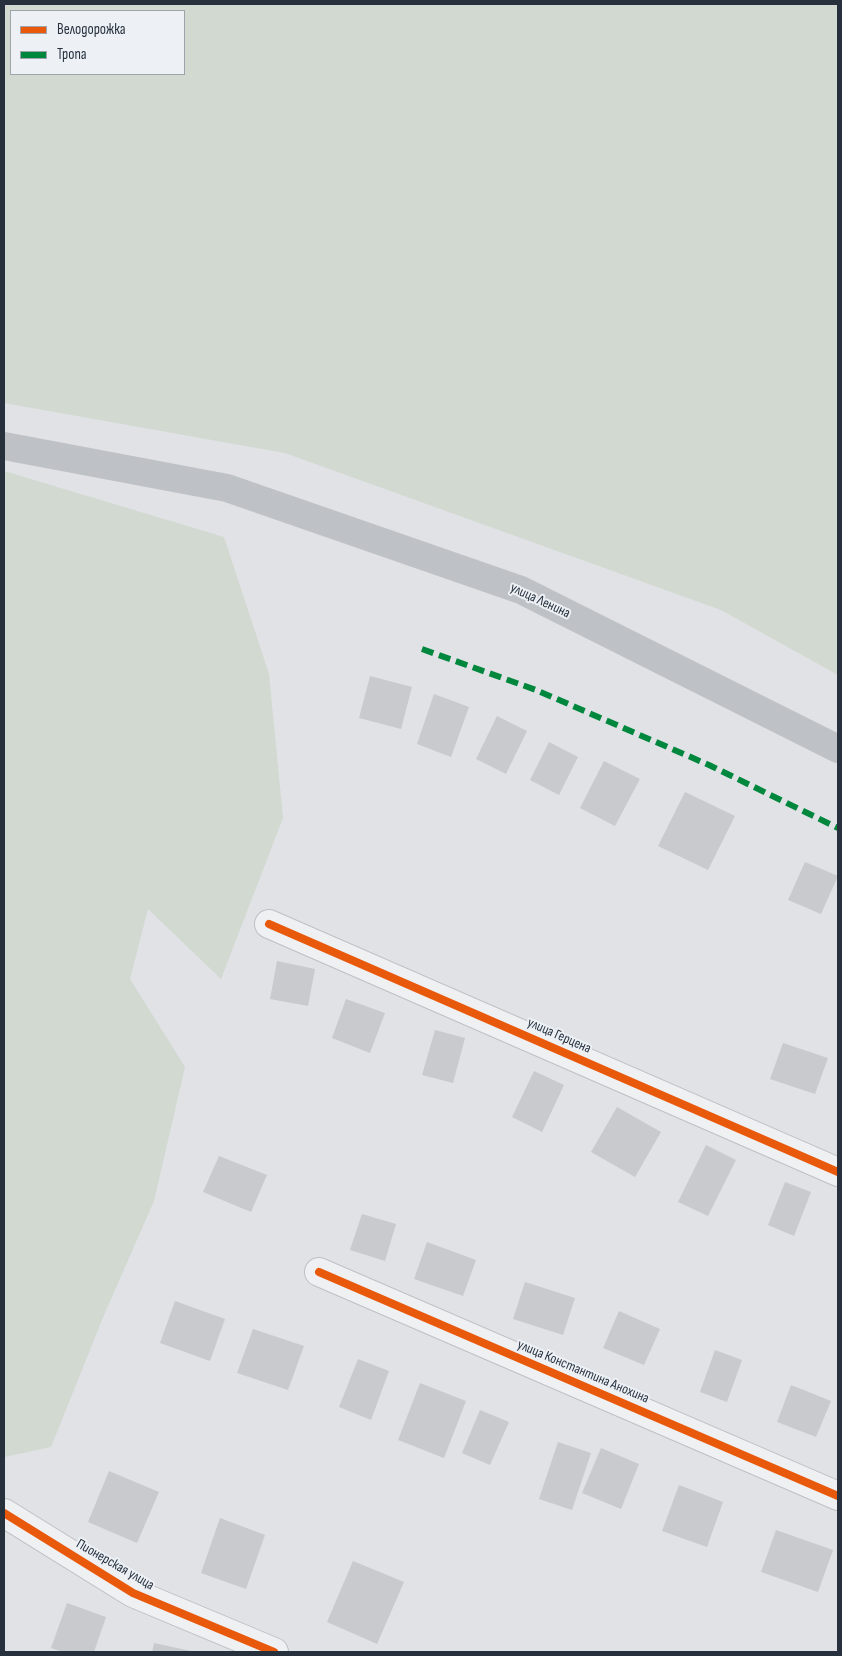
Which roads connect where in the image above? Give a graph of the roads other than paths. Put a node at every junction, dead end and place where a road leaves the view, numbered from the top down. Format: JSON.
{"nodes":[{"id":1,"x":4,"y":446,"type":"edge"},
{"id":2,"x":838,"y":749,"type":"edge"},
{"id":3,"x":269,"y":924,"type":"dead end"},
{"id":4,"x":838,"y":1172,"type":"edge"},
{"id":5,"x":319,"y":1272,"type":"dead end"},
{"id":6,"x":838,"y":1496,"type":"edge"},
{"id":7,"x":4,"y":1513,"type":"edge"},
{"id":8,"x":274,"y":1652,"type":"edge"}],
"edges":[{"from":1,"to":2,"type":"main road","name":"улица Ленина"},
{"from":3,"to":4,"type":"street","name":"улица Герцена"},
{"from":5,"to":6,"type":"street","name":"улица Константина Анохина"},
{"from":7,"to":8,"type":"street","name":"Пионерская улица"}]}
